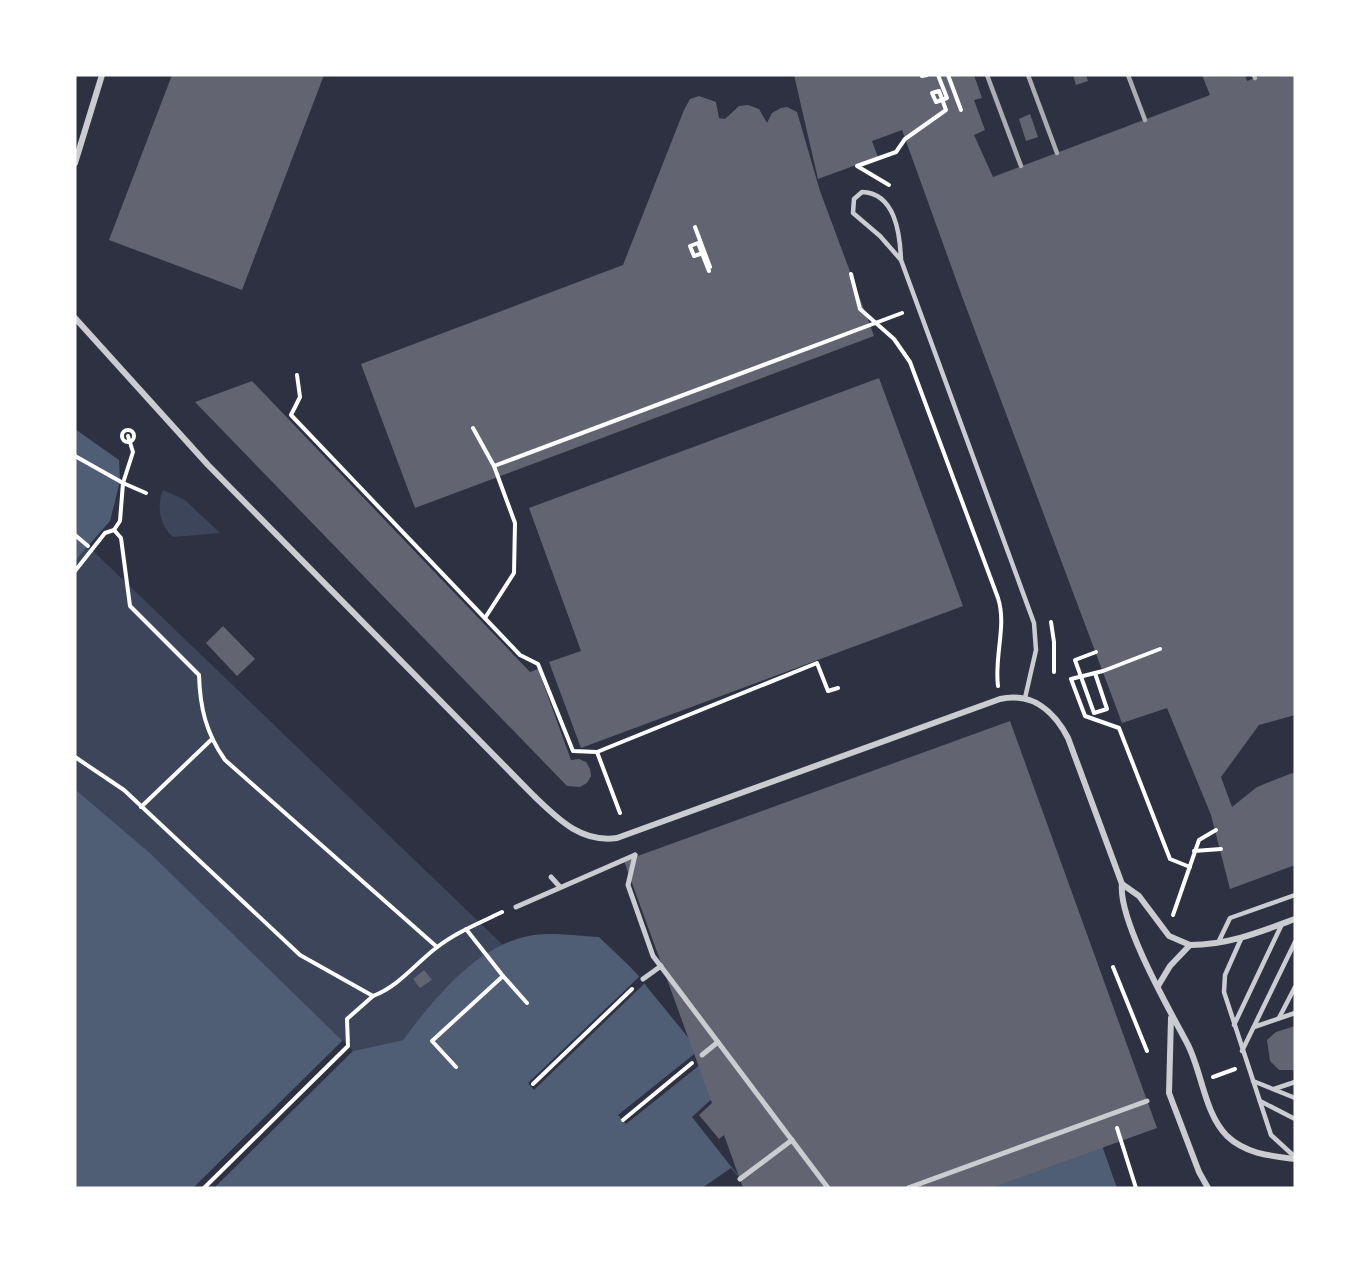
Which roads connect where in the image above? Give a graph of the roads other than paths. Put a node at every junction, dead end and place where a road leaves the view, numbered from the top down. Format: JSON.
{"nodes":[{"id":1,"x":102,"y":75,"type":"edge"},
{"id":2,"x":75,"y":163,"type":"edge"},
{"id":3,"x":901,"y":260,"type":"junction"},
{"id":4,"x":76,"y":320,"type":"edge"},
{"id":5,"x":1025,"y":698,"type":"junction"},
{"id":6,"x":550,"y":877,"type":"dead end"},
{"id":7,"x":1122,"y":884,"type":"junction"},
{"id":8,"x":560,"y":887,"type":"junction"},
{"id":9,"x":1295,"y":895,"type":"edge"},
{"id":10,"x":516,"y":907,"type":"road end"},
{"id":11,"x":1295,"y":919,"type":"edge"},
{"id":12,"x":1282,"y":924,"type":"junction"},
{"id":13,"x":1241,"y":939,"type":"junction"},
{"id":14,"x":1295,"y":942,"type":"edge"},
{"id":15,"x":1217,"y":944,"type":"junction"},
{"id":16,"x":1190,"y":945,"type":"junction"},
{"id":17,"x":661,"y":966,"type":"junction"},
{"id":18,"x":643,"y":979,"type":"road end"},
{"id":19,"x":1158,"y":986,"type":"junction"},
{"id":20,"x":1295,"y":987,"type":"edge"},
{"id":21,"x":1295,"y":1013,"type":"edge"},
{"id":22,"x":1171,"y":1018,"type":"junction"},
{"id":23,"x":1279,"y":1018,"type":"junction"},
{"id":24,"x":1234,"y":1025,"type":"junction"},
{"id":25,"x":1254,"y":1027,"type":"junction"},
{"id":26,"x":718,"y":1042,"type":"junction"},
{"id":27,"x":1242,"y":1051,"type":"junction"},
{"id":28,"x":702,"y":1055,"type":"road end"},
{"id":29,"x":1253,"y":1081,"type":"junction"},
{"id":30,"x":1295,"y":1082,"type":"edge"},
{"id":31,"x":1274,"y":1089,"type":"junction"},
{"id":32,"x":1295,"y":1098,"type":"edge"},
{"id":33,"x":1147,"y":1101,"type":"dead end"},
{"id":34,"x":1260,"y":1101,"type":"junction"},
{"id":35,"x":1295,"y":1119,"type":"edge"},
{"id":36,"x":792,"y":1140,"type":"junction"},
{"id":37,"x":1295,"y":1158,"type":"edge"},
{"id":38,"x":740,"y":1179,"type":"dead end"},
{"id":39,"x":828,"y":1188,"type":"edge"},
{"id":40,"x":908,"y":1188,"type":"edge"},
{"id":41,"x":1208,"y":1188,"type":"edge"}],
"edges":[{"from":1,"to":2,"type":"street"},
{"from":3,"to":3,"type":"lane"},
{"from":3,"to":5,"type":"lane"},
{"from":4,"to":5,"type":"street"},
{"from":5,"to":7,"type":"street"},
{"from":6,"to":8,"type":"street"},
{"from":7,"to":16,"type":"street"},
{"from":7,"to":19,"type":"street"},
{"from":8,"to":10,"type":"street"},
{"from":8,"to":17,"type":"street"},
{"from":9,"to":15,"type":"lane"},
{"from":11,"to":12,"type":"street"},
{"from":12,"to":13,"type":"street"},
{"from":12,"to":24,"type":"lane"},
{"from":13,"to":15,"type":"street"},
{"from":13,"to":24,"type":"lane"},
{"from":14,"to":25,"type":"lane"},
{"from":15,"to":16,"type":"street"},
{"from":16,"to":19,"type":"street"},
{"from":17,"to":18,"type":"street"},
{"from":17,"to":26,"type":"street"},
{"from":19,"to":22,"type":"street"},
{"from":20,"to":23,"type":"lane"},
{"from":21,"to":23,"type":"lane"},
{"from":22,"to":37,"type":"street"},
{"from":22,"to":41,"type":"street"},
{"from":23,"to":25,"type":"lane"},
{"from":24,"to":27,"type":"lane"},
{"from":25,"to":27,"type":"lane"},
{"from":26,"to":28,"type":"street"},
{"from":26,"to":36,"type":"street"},
{"from":27,"to":29,"type":"lane"},
{"from":29,"to":31,"type":"lane"},
{"from":29,"to":34,"type":"lane"},
{"from":30,"to":31,"type":"lane"},
{"from":31,"to":32,"type":"lane"},
{"from":33,"to":40,"type":"street"},
{"from":34,"to":35,"type":"lane"},
{"from":34,"to":37,"type":"lane"},
{"from":36,"to":38,"type":"street"},
{"from":36,"to":39,"type":"street"}]}
